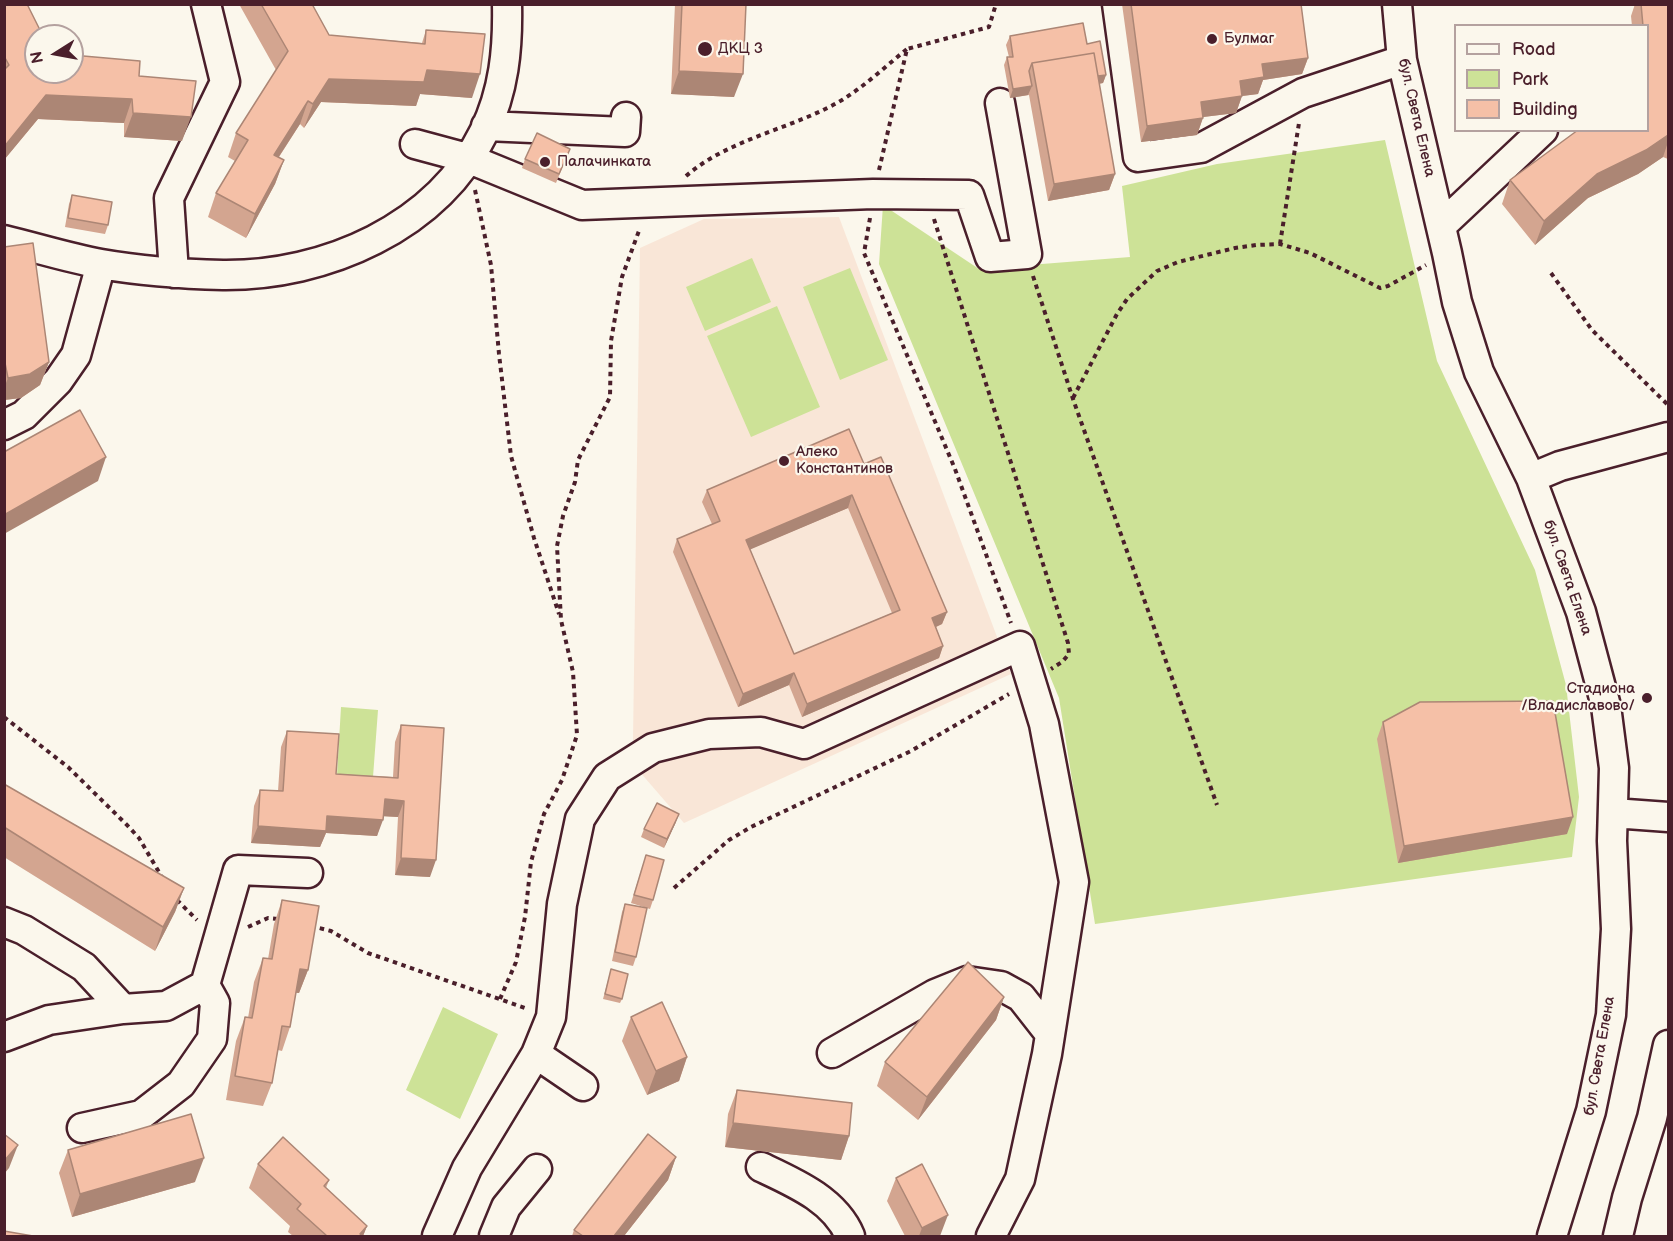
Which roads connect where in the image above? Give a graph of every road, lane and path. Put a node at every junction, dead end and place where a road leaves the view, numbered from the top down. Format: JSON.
{"nodes":[{"id":1,"x":206,"y":4,"type":"edge"},
{"id":2,"x":507,"y":4,"type":"edge"},
{"id":3,"x":996,"y":4,"type":"edge"},
{"id":4,"x":1117,"y":4,"type":"edge"},
{"id":5,"x":1397,"y":4,"type":"edge"},
{"id":6,"x":907,"y":49,"type":"junction"},
{"id":7,"x":1402,"y":60,"type":"junction"},
{"id":8,"x":1303,"y":93,"type":"junction"},
{"id":9,"x":1000,"y":103,"type":"dead end"},
{"id":10,"x":626,"y":117,"type":"dead end"},
{"id":11,"x":486,"y":126,"type":"junction"},
{"id":12,"x":1542,"y":132,"type":"edge"},
{"id":13,"x":416,"y":144,"type":"dead end"},
{"id":14,"x":467,"y":158,"type":"junction"},
{"id":15,"x":873,"y":194,"type":"junction"},
{"id":16,"x":926,"y":194,"type":"junction"},
{"id":17,"x":656,"y":202,"type":"junction"},
{"id":18,"x":1444,"y":239,"type":"junction"},
{"id":19,"x":4,"y":240,"type":"edge"},
{"id":20,"x":1280,"y":244,"type":"junction"},
{"id":21,"x":1026,"y":254,"type":"junction"},
{"id":22,"x":101,"y":264,"type":"junction"},
{"id":23,"x":174,"y":273,"type":"junction"},
{"id":24,"x":1551,"y":273,"type":"dead end"},
{"id":25,"x":1073,"y":399,"type":"junction"},
{"id":26,"x":1668,"y":405,"type":"edge"},
{"id":27,"x":4,"y":425,"type":"edge"},
{"id":28,"x":1668,"y":437,"type":"edge"},
{"id":29,"x":1531,"y":478,"type":"junction"},
{"id":30,"x":561,"y":620,"type":"junction"},
{"id":31,"x":1020,"y":646,"type":"junction"},
{"id":32,"x":1031,"y":682,"type":"junction"},
{"id":33,"x":4,"y":717,"type":"edge"},
{"id":34,"x":1217,"y":805,"type":"dead end"},
{"id":35,"x":1613,"y":813,"type":"junction"},
{"id":36,"x":1668,"y":817,"type":"edge"},
{"id":37,"x":308,"y":873,"type":"dead end"},
{"id":38,"x":164,"y":881,"type":"edge"},
{"id":39,"x":674,"y":888,"type":"dead end"},
{"id":40,"x":177,"y":900,"type":"edge"},
{"id":41,"x":289,"y":921,"type":"edge"},
{"id":42,"x":4,"y":922,"type":"edge"},
{"id":43,"x":310,"y":926,"type":"edge"},
{"id":44,"x":221,"y":934,"type":"junction"},
{"id":45,"x":205,"y":985,"type":"junction"},
{"id":46,"x":500,"y":999,"type":"junction"},
{"id":47,"x":123,"y":1009,"type":"junction"},
{"id":48,"x":551,"y":1017,"type":"junction"},
{"id":49,"x":1050,"y":1034,"type":"junction"},
{"id":50,"x":4,"y":1037,"type":"edge"},
{"id":51,"x":1668,"y":1045,"type":"edge"},
{"id":52,"x":832,"y":1053,"type":"dead end"},
{"id":53,"x":536,"y":1054,"type":"junction"},
{"id":54,"x":582,"y":1086,"type":"dead end"},
{"id":55,"x":1662,"y":1097,"type":"edge"},
{"id":56,"x":82,"y":1128,"type":"dead end"},
{"id":57,"x":761,"y":1167,"type":"dead end"},
{"id":58,"x":537,"y":1169,"type":"dead end"},
{"id":59,"x":437,"y":1236,"type":"edge"},
{"id":60,"x":494,"y":1236,"type":"edge"},
{"id":61,"x":850,"y":1236,"type":"edge"},
{"id":62,"x":991,"y":1236,"type":"edge"},
{"id":63,"x":1552,"y":1236,"type":"edge"},
{"id":64,"x":1618,"y":1236,"type":"edge"}],
"edges":[{"from":1,"to":23,"type":"street"},
{"from":2,"to":11,"type":"street"},
{"from":3,"to":6,"type":"path"},
{"from":4,"to":8,"type":"street"},
{"from":5,"to":7,"type":"street","name":"бул. Света Елена"},
{"from":6,"to":15,"type":"path"},
{"from":6,"to":17,"type":"path"},
{"from":7,"to":8,"type":"street"},
{"from":7,"to":18,"type":"street","name":"бул. Света Елена"},
{"from":8,"to":20,"type":"path"},
{"from":9,"to":21,"type":"street"},
{"from":10,"to":11,"type":"street"},
{"from":11,"to":14,"type":"street"},
{"from":12,"to":18,"type":"street"},
{"from":13,"to":14,"type":"street"},
{"from":14,"to":17,"type":"street"},
{"from":14,"to":23,"type":"street"},
{"from":14,"to":30,"type":"path"},
{"from":15,"to":16,"type":"street"},
{"from":15,"to":17,"type":"street"},
{"from":15,"to":31,"type":"path"},
{"from":16,"to":21,"type":"street"},
{"from":16,"to":32,"type":"path"},
{"from":17,"to":30,"type":"path"},
{"from":18,"to":20,"type":"path"},
{"from":18,"to":29,"type":"street","name":"бул. Света Елена"},
{"from":19,"to":22,"type":"street"},
{"from":20,"to":25,"type":"path"},
{"from":21,"to":25,"type":"path"},
{"from":22,"to":23,"type":"street"},
{"from":22,"to":27,"type":"street"},
{"from":24,"to":26,"type":"path"},
{"from":25,"to":34,"type":"path"},
{"from":28,"to":29,"type":"street"},
{"from":29,"to":35,"type":"street","name":"бул. Света Елена"},
{"from":30,"to":46,"type":"path"},
{"from":31,"to":32,"type":"street"},
{"from":31,"to":48,"type":"street"},
{"from":32,"to":39,"type":"path"},
{"from":32,"to":49,"type":"street"},
{"from":33,"to":38,"type":"path"},
{"from":35,"to":36,"type":"street"},
{"from":35,"to":63,"type":"street","name":"бул. Света Елена"},
{"from":37,"to":44,"type":"street"},
{"from":40,"to":44,"type":"path"},
{"from":41,"to":44,"type":"path"},
{"from":42,"to":47,"type":"street"},
{"from":43,"to":46,"type":"path"},
{"from":44,"to":45,"type":"street"},
{"from":45,"to":47,"type":"street"},
{"from":45,"to":56,"type":"street"},
{"from":46,"to":48,"type":"path"},
{"from":47,"to":50,"type":"street"},
{"from":48,"to":53,"type":"street"},
{"from":49,"to":52,"type":"street"},
{"from":49,"to":62,"type":"street"},
{"from":51,"to":55,"type":"street"},
{"from":53,"to":54,"type":"street"},
{"from":53,"to":59,"type":"street"},
{"from":55,"to":64,"type":"street"},
{"from":57,"to":61,"type":"street"},
{"from":58,"to":60,"type":"street"}]}
